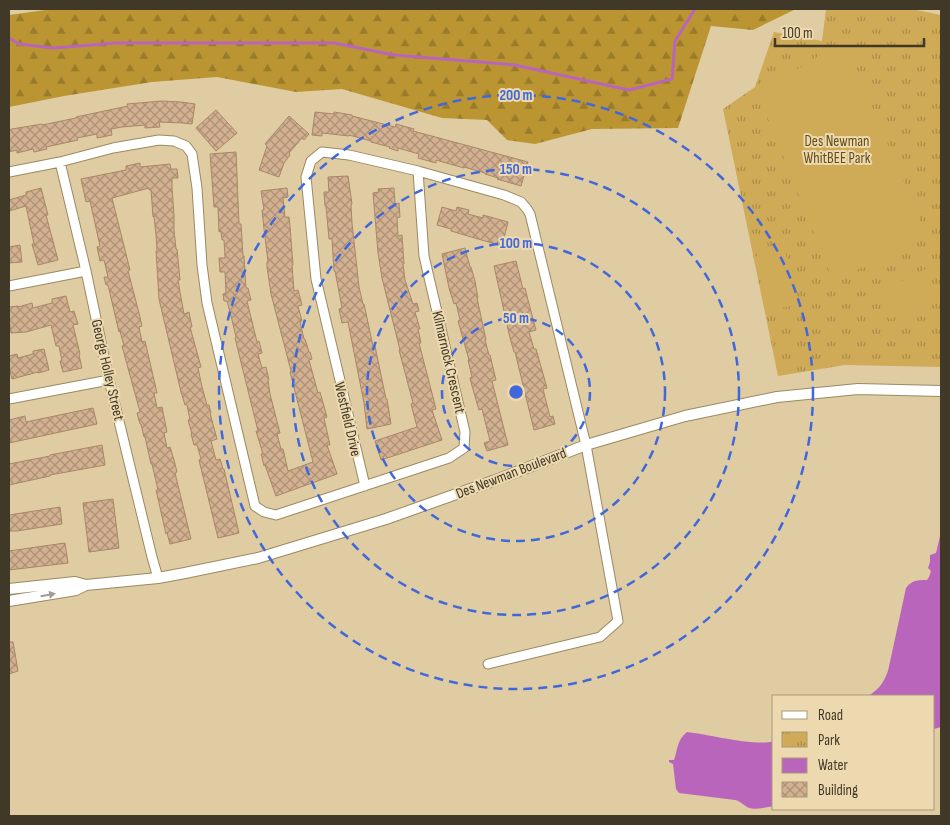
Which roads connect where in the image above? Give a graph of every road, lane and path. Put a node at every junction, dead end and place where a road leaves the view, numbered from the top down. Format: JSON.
{"nodes":[{"id":1,"x":60,"y":162,"type":"junction"},
{"id":2,"x":418,"y":171,"type":"junction"},
{"id":3,"x":9,"y":172,"type":"edge"},
{"id":4,"x":86,"y":271,"type":"junction"},
{"id":5,"x":9,"y":286,"type":"edge"},
{"id":6,"x":109,"y":380,"type":"junction"},
{"id":7,"x":941,"y":391,"type":"edge"},
{"id":8,"x":9,"y":399,"type":"edge"},
{"id":9,"x":586,"y":445,"type":"junction"},
{"id":10,"x":365,"y":486,"type":"junction"},
{"id":11,"x":158,"y":578,"type":"junction"},
{"id":12,"x":86,"y":586,"type":"junction"},
{"id":13,"x":9,"y":589,"type":"edge"},
{"id":14,"x":9,"y":601,"type":"edge"},
{"id":15,"x":488,"y":664,"type":"dead end"}],
"edges":[{"from":1,"to":3,"type":"street"},
{"from":1,"to":4,"type":"street","name":"George Holley Street"},
{"from":1,"to":10,"type":"street"},
{"from":2,"to":9,"type":"street","name":"Westfield Drive"},
{"from":2,"to":10,"type":"street","name":"Kilmarnock Crescent"},
{"from":2,"to":10,"type":"street","name":"Westfield Drive"},
{"from":4,"to":5,"type":"street"},
{"from":4,"to":6,"type":"street","name":"George Holley Street"},
{"from":6,"to":8,"type":"street"},
{"from":6,"to":11,"type":"street","name":"George Holley Street"},
{"from":7,"to":9,"type":"street","name":"Des Newman Boulevard"},
{"from":9,"to":11,"type":"street","name":"Des Newman Boulevard"},
{"from":9,"to":15,"type":"street","name":"Westfield Drive"},
{"from":11,"to":12,"type":"street","name":"Des Newman Boulevard"},
{"from":12,"to":13,"type":"street","name":"Des Newman Boulevard"},
{"from":14,"to":12,"type":"street","name":"Des Newman Boulevard","one_way":true}]}
